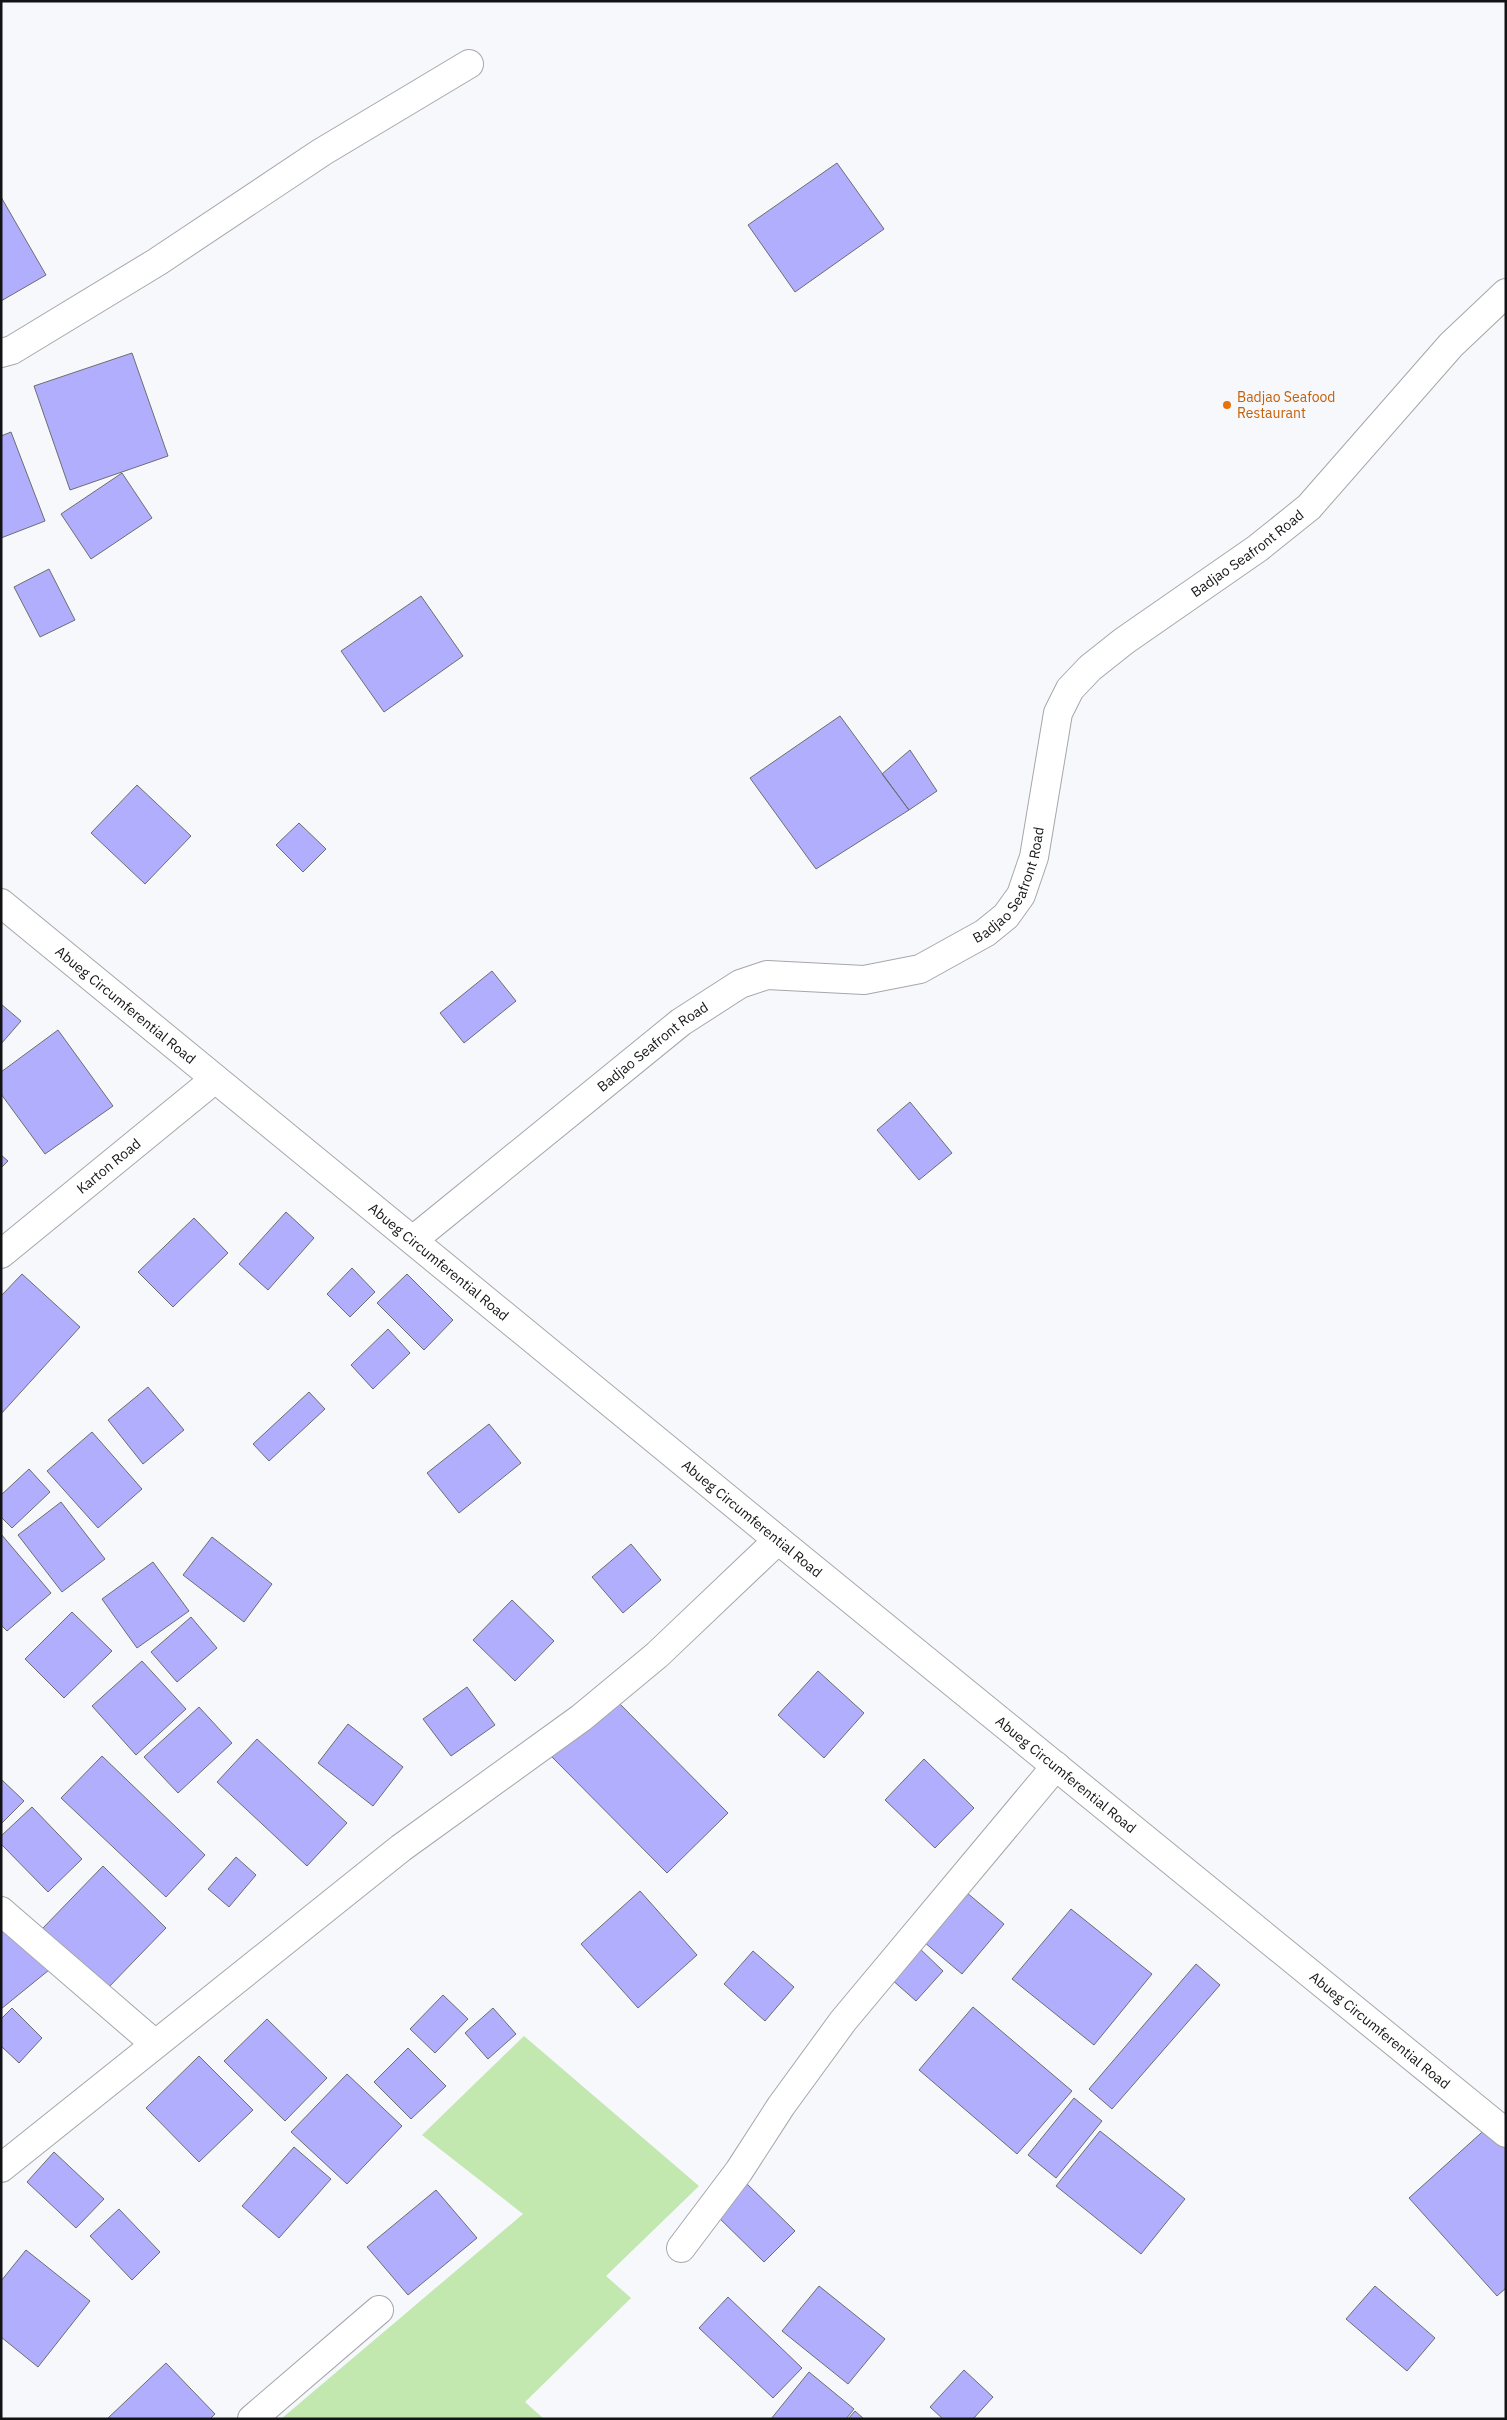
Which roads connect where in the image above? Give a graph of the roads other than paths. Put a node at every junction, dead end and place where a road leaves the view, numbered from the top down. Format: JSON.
{"nodes":[{"id":1,"x":469,"y":64,"type":"dead end"},
{"id":2,"x":1506,"y":293,"type":"edge"},
{"id":3,"x":1,"y":353,"type":"edge"},
{"id":4,"x":1,"y":903,"type":"edge"},
{"id":5,"x":215,"y":1079,"type":"junction"},
{"id":6,"x":413,"y":1240,"type":"junction"},
{"id":7,"x":1,"y":1254,"type":"edge"},
{"id":8,"x":778,"y":1540,"type":"junction"},
{"id":9,"x":1056,"y":1766,"type":"junction"},
{"id":10,"x":1,"y":1911,"type":"edge"},
{"id":11,"x":155,"y":2044,"type":"junction"},
{"id":12,"x":1506,"y":2133,"type":"edge"},
{"id":13,"x":1,"y":2168,"type":"edge"},
{"id":14,"x":681,"y":2248,"type":"dead end"},
{"id":15,"x":379,"y":2310,"type":"dead end"},
{"id":16,"x":252,"y":2419,"type":"edge"}],
"edges":[{"from":1,"to":3,"type":"street"},
{"from":2,"to":6,"type":"street","name":"Badjao Seafront Road"},
{"from":4,"to":5,"type":"street","name":"Abueg Circumferential Road"},
{"from":5,"to":6,"type":"street","name":"Abueg Circumferential Road"},
{"from":5,"to":7,"type":"street","name":"Karton Road"},
{"from":6,"to":8,"type":"street","name":"Abueg Circumferential Road"},
{"from":8,"to":9,"type":"street","name":"Abueg Circumferential Road"},
{"from":8,"to":11,"type":"street"},
{"from":9,"to":12,"type":"street","name":"Abueg Circumferential Road"},
{"from":9,"to":14,"type":"street"},
{"from":10,"to":11,"type":"street"},
{"from":11,"to":13,"type":"street"},
{"from":15,"to":16,"type":"street"}]}
